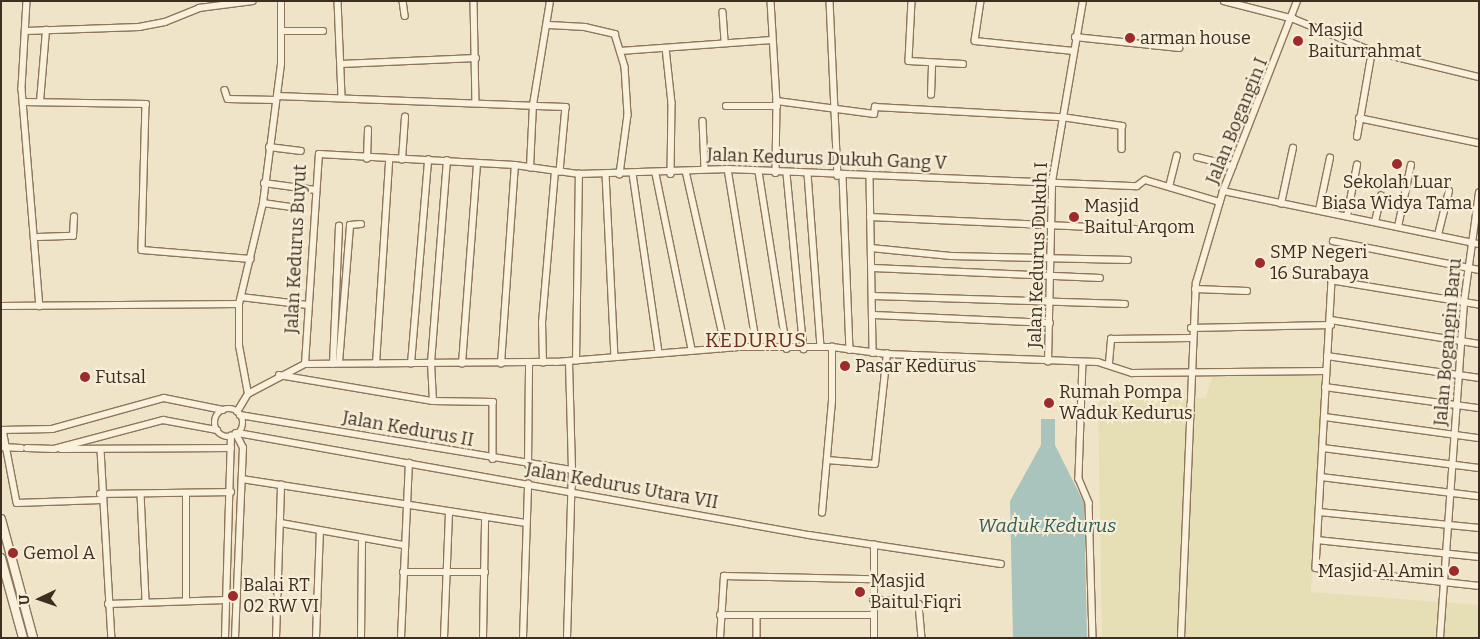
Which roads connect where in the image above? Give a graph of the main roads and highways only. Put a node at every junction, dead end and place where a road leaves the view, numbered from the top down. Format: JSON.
{"nodes":[{"id":1,"x":1,"y":519,"type":"edge"},
{"id":2,"x":1,"y":558,"type":"edge"},
{"id":3,"x":2,"y":568,"type":"edge"},
{"id":4,"x":28,"y":616,"type":"junction"},
{"id":5,"x":18,"y":619,"type":"junction"},
{"id":6,"x":23,"y":638,"type":"edge"},
{"id":7,"x":33,"y":638,"type":"edge"}],
"edges":[{"from":1,"to":4,"type":"main road"},
{"from":2,"to":3,"type":"main road"},
{"from":3,"to":5,"type":"main road"},
{"from":4,"to":5,"type":"main road"},
{"from":4,"to":7,"type":"main road"},
{"from":5,"to":6,"type":"main road"}]}
